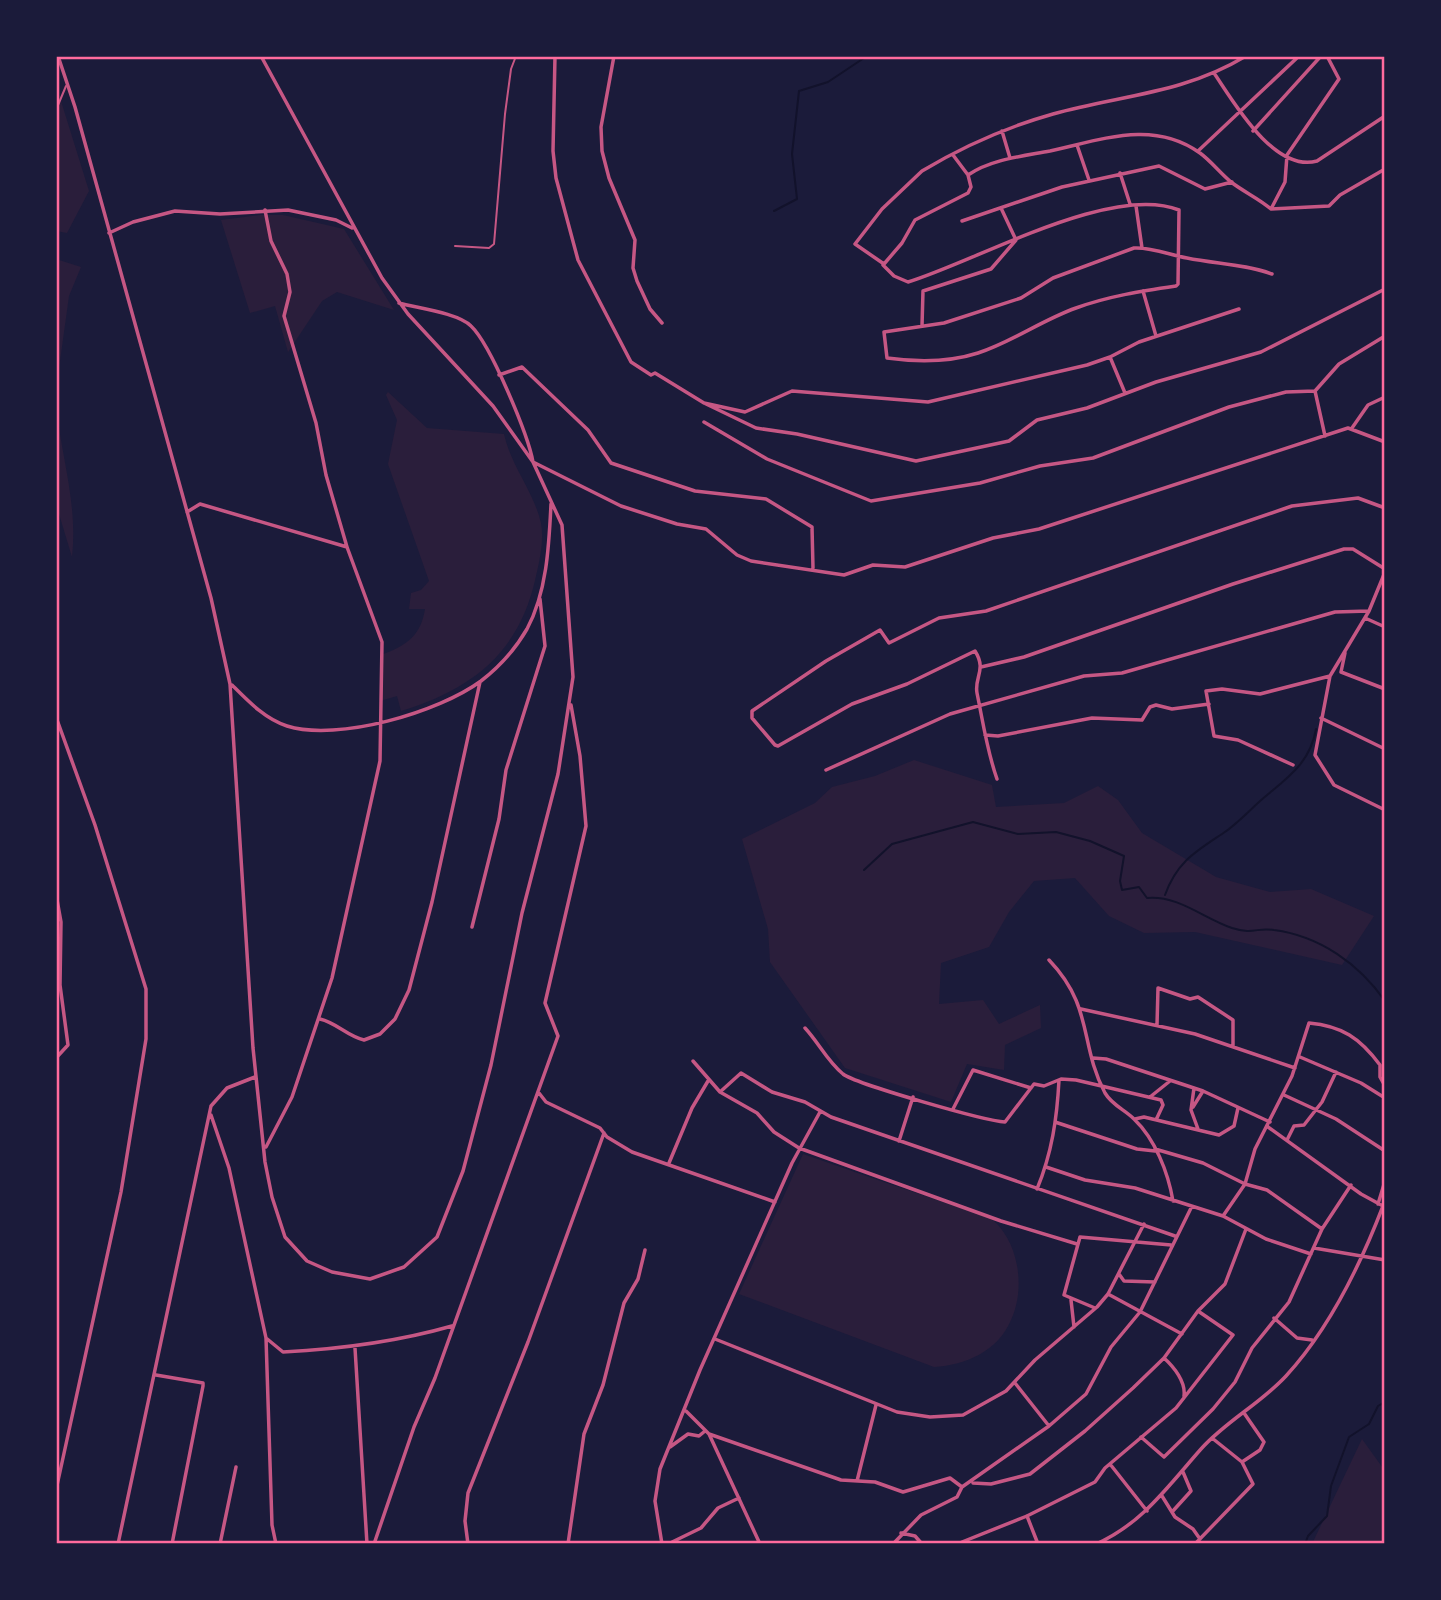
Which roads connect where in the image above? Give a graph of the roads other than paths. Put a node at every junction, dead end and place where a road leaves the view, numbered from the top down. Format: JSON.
{"nodes":[{"id":1,"x":261,"y":56,"type":"edge"},
{"id":2,"x":516,"y":56,"type":"edge"},
{"id":3,"x":555,"y":56,"type":"edge"},
{"id":4,"x":614,"y":56,"type":"edge"},
{"id":5,"x":1246,"y":56,"type":"edge"},
{"id":6,"x":1299,"y":56,"type":"edge"},
{"id":7,"x":1321,"y":56,"type":"edge"},
{"id":8,"x":1327,"y":56,"type":"edge"},
{"id":9,"x":60,"y":57,"type":"edge"},
{"id":10,"x":1214,"y":73,"type":"junction"},
{"id":11,"x":68,"y":83,"type":"junction"},
{"id":12,"x":56,"y":110,"type":"edge"},
{"id":13,"x":1239,"y":113,"type":"junction"},
{"id":14,"x":1385,"y":116,"type":"edge"},
{"id":15,"x":1002,"y":131,"type":"junction"},
{"id":16,"x":1253,"y":131,"type":"junction"},
{"id":17,"x":1077,"y":145,"type":"junction"},
{"id":18,"x":1198,"y":151,"type":"junction"},
{"id":19,"x":953,"y":155,"type":"junction"},
{"id":20,"x":1287,"y":155,"type":"junction"},
{"id":21,"x":1010,"y":158,"type":"junction"},
{"id":22,"x":1385,"y":169,"type":"edge"},
{"id":23,"x":1120,"y":173,"type":"junction"},
{"id":24,"x":968,"y":175,"type":"junction"},
{"id":25,"x":1089,"y":180,"type":"junction"},
{"id":26,"x":1232,"y":182,"type":"junction"},
{"id":27,"x":1130,"y":205,"type":"junction"},
{"id":28,"x":1136,"y":206,"type":"junction"},
{"id":29,"x":1001,"y":208,"type":"junction"},
{"id":30,"x":1271,"y":209,"type":"junction"},
{"id":31,"x":265,"y":210,"type":"junction"},
{"id":32,"x":962,"y":221,"type":"dead end"},
{"id":33,"x":354,"y":229,"type":"junction"},
{"id":34,"x":109,"y":233,"type":"junction"},
{"id":35,"x":1015,"y":240,"type":"junction"},
{"id":36,"x":455,"y":246,"type":"dead end"},
{"id":37,"x":1142,"y":248,"type":"junction"},
{"id":38,"x":1177,"y":256,"type":"junction"},
{"id":39,"x":883,"y":265,"type":"junction"},
{"id":40,"x":1272,"y":274,"type":"dead end"},
{"id":41,"x":1385,"y":289,"type":"edge"},
{"id":42,"x":1143,"y":291,"type":"junction"},
{"id":43,"x":398,"y":302,"type":"junction"},
{"id":44,"x":1239,"y":309,"type":"dead end"},
{"id":45,"x":662,"y":323,"type":"dead end"},
{"id":46,"x":922,"y":326,"type":"junction"},
{"id":47,"x":1385,"y":335,"type":"edge"},
{"id":48,"x":1156,"y":336,"type":"junction"},
{"id":49,"x":1110,"y":358,"type":"junction"},
{"id":50,"x":499,"y":375,"type":"junction"},
{"id":51,"x":1315,"y":391,"type":"junction"},
{"id":52,"x":1125,"y":393,"type":"junction"},
{"id":53,"x":1385,"y":397,"type":"edge"},
{"id":54,"x":704,"y":403,"type":"junction"},
{"id":55,"x":704,"y":422,"type":"dead end"},
{"id":56,"x":1352,"y":428,"type":"junction"},
{"id":57,"x":1325,"y":436,"type":"junction"},
{"id":58,"x":1385,"y":442,"type":"edge"},
{"id":59,"x":533,"y":462,"type":"junction"},
{"id":60,"x":551,"y":501,"type":"junction"},
{"id":61,"x":1385,"y":508,"type":"edge"},
{"id":62,"x":187,"y":512,"type":"junction"},
{"id":63,"x":347,"y":548,"type":"junction"},
{"id":64,"x":813,"y":568,"type":"junction"},
{"id":65,"x":1385,"y":570,"type":"edge"},
{"id":66,"x":539,"y":597,"type":"junction"},
{"id":67,"x":1369,"y":611,"type":"junction"},
{"id":68,"x":1365,"y":618,"type":"junction"},
{"id":69,"x":1385,"y":627,"type":"edge"},
{"id":70,"x":1345,"y":653,"type":"junction"},
{"id":71,"x":981,"y":667,"type":"junction"},
{"id":72,"x":1330,"y":676,"type":"junction"},
{"id":73,"x":480,"y":682,"type":"junction"},
{"id":74,"x":230,"y":684,"type":"junction"},
{"id":75,"x":1385,"y":689,"type":"edge"},
{"id":76,"x":570,"y":700,"type":"junction"},
{"id":77,"x":1209,"y":704,"type":"junction"},
{"id":78,"x":981,"y":706,"type":"junction"},
{"id":79,"x":56,"y":717,"type":"edge"},
{"id":80,"x":1321,"y":718,"type":"junction"},
{"id":81,"x":379,"y":721,"type":"junction"},
{"id":82,"x":985,"y":735,"type":"junction"},
{"id":83,"x":1385,"y":749,"type":"edge"},
{"id":84,"x":1293,"y":765,"type":"dead end"},
{"id":85,"x":826,"y":771,"type":"dead end"},
{"id":86,"x":997,"y":779,"type":"dead end"},
{"id":87,"x":1385,"y":810,"type":"edge"},
{"id":88,"x":56,"y":894,"type":"edge"},
{"id":89,"x":472,"y":927,"type":"dead end"},
{"id":90,"x":1049,"y":960,"type":"dead end"},
{"id":91,"x":1081,"y":1009,"type":"junction"},
{"id":92,"x":320,"y":1019,"type":"junction"},
{"id":93,"x":1157,"y":1025,"type":"junction"},
{"id":94,"x":805,"y":1028,"type":"dead end"},
{"id":95,"x":1233,"y":1047,"type":"junction"},
{"id":96,"x":1299,"y":1057,"type":"junction"},
{"id":97,"x":56,"y":1058,"type":"edge"},
{"id":98,"x":1093,"y":1058,"type":"junction"},
{"id":99,"x":692,"y":1060,"type":"dead end"},
{"id":100,"x":1295,"y":1068,"type":"junction"},
{"id":101,"x":1336,"y":1072,"type":"junction"},
{"id":102,"x":255,"y":1077,"type":"junction"},
{"id":103,"x":1059,"y":1080,"type":"junction"},
{"id":104,"x":1170,"y":1080,"type":"junction"},
{"id":105,"x":708,"y":1082,"type":"junction"},
{"id":106,"x":1385,"y":1086,"type":"edge"},
{"id":107,"x":1103,"y":1087,"type":"junction"},
{"id":108,"x":1031,"y":1088,"type":"junction"},
{"id":109,"x":1194,"y":1088,"type":"junction"},
{"id":110,"x":1203,"y":1091,"type":"junction"},
{"id":111,"x":720,"y":1092,"type":"junction"},
{"id":112,"x":539,"y":1093,"type":"junction"},
{"id":113,"x":1284,"y":1095,"type":"junction"},
{"id":114,"x":913,"y":1097,"type":"junction"},
{"id":115,"x":1150,"y":1097,"type":"junction"},
{"id":116,"x":1385,"y":1098,"type":"edge"},
{"id":117,"x":1192,"y":1108,"type":"junction"},
{"id":118,"x":1238,"y":1108,"type":"junction"},
{"id":119,"x":953,"y":1109,"type":"junction"},
{"id":120,"x":1315,"y":1109,"type":"junction"},
{"id":121,"x":820,"y":1112,"type":"junction"},
{"id":122,"x":210,"y":1113,"type":"junction"},
{"id":123,"x":1134,"y":1119,"type":"junction"},
{"id":124,"x":1156,"y":1120,"type":"junction"},
{"id":125,"x":1055,"y":1122,"type":"junction"},
{"id":126,"x":1269,"y":1125,"type":"junction"},
{"id":127,"x":1198,"y":1129,"type":"junction"},
{"id":128,"x":604,"y":1133,"type":"junction"},
{"id":129,"x":1287,"y":1140,"type":"junction"},
{"id":130,"x":900,"y":1141,"type":"junction"},
{"id":131,"x":799,"y":1148,"type":"junction"},
{"id":132,"x":265,"y":1149,"type":"junction"},
{"id":133,"x":1155,"y":1150,"type":"junction"},
{"id":134,"x":1385,"y":1151,"type":"edge"},
{"id":135,"x":669,"y":1164,"type":"junction"},
{"id":136,"x":1046,"y":1167,"type":"junction"},
{"id":137,"x":1385,"y":1181,"type":"edge"},
{"id":138,"x":1245,"y":1184,"type":"junction"},
{"id":139,"x":1351,"y":1185,"type":"junction"},
{"id":140,"x":1037,"y":1189,"type":"junction"},
{"id":141,"x":1173,"y":1200,"type":"junction"},
{"id":142,"x":775,"y":1202,"type":"junction"},
{"id":143,"x":1382,"y":1205,"type":"edge"},
{"id":144,"x":1192,"y":1206,"type":"junction"},
{"id":145,"x":1223,"y":1216,"type":"junction"},
{"id":146,"x":1144,"y":1224,"type":"junction"},
{"id":147,"x":1246,"y":1229,"type":"junction"},
{"id":148,"x":1322,"y":1229,"type":"junction"},
{"id":149,"x":1175,"y":1236,"type":"junction"},
{"id":150,"x":1077,"y":1244,"type":"junction"},
{"id":151,"x":1131,"y":1244,"type":"junction"},
{"id":152,"x":1171,"y":1245,"type":"junction"},
{"id":153,"x":1314,"y":1248,"type":"junction"},
{"id":154,"x":645,"y":1250,"type":"dead end"},
{"id":155,"x":1311,"y":1254,"type":"junction"},
{"id":156,"x":1364,"y":1255,"type":"junction"},
{"id":157,"x":1385,"y":1260,"type":"edge"},
{"id":158,"x":1118,"y":1272,"type":"junction"},
{"id":159,"x":1155,"y":1282,"type":"junction"},
{"id":160,"x":1108,"y":1294,"type":"junction"},
{"id":161,"x":1071,"y":1299,"type":"junction"},
{"id":162,"x":1095,"y":1308,"type":"junction"},
{"id":163,"x":1198,"y":1311,"type":"junction"},
{"id":164,"x":1140,"y":1312,"type":"junction"},
{"id":165,"x":1274,"y":1318,"type":"junction"},
{"id":166,"x":452,"y":1326,"type":"junction"},
{"id":167,"x":1074,"y":1329,"type":"junction"},
{"id":168,"x":1182,"y":1334,"type":"junction"},
{"id":169,"x":266,"y":1338,"type":"junction"},
{"id":170,"x":715,"y":1339,"type":"junction"},
{"id":171,"x":1312,"y":1340,"type":"junction"},
{"id":172,"x":355,"y":1348,"type":"junction"},
{"id":173,"x":1164,"y":1357,"type":"junction"},
{"id":174,"x":156,"y":1375,"type":"junction"},
{"id":175,"x":1015,"y":1383,"type":"junction"},
{"id":176,"x":1184,"y":1398,"type":"junction"},
{"id":177,"x":876,"y":1405,"type":"junction"},
{"id":178,"x":685,"y":1411,"type":"junction"},
{"id":179,"x":1244,"y":1413,"type":"junction"},
{"id":180,"x":1049,"y":1426,"type":"junction"},
{"id":181,"x":707,"y":1432,"type":"junction"},
{"id":182,"x":1142,"y":1437,"type":"junction"},
{"id":183,"x":1212,"y":1438,"type":"junction"},
{"id":184,"x":668,"y":1448,"type":"junction"},
{"id":185,"x":1242,"y":1462,"type":"junction"},
{"id":186,"x":1110,"y":1464,"type":"junction"},
{"id":187,"x":236,"y":1467,"type":"dead end"},
{"id":188,"x":1183,"y":1472,"type":"junction"},
{"id":189,"x":857,"y":1481,"type":"junction"},
{"id":190,"x":971,"y":1483,"type":"junction"},
{"id":191,"x":962,"y":1487,"type":"junction"},
{"id":192,"x":56,"y":1490,"type":"edge"},
{"id":193,"x":1162,"y":1496,"type":"junction"},
{"id":194,"x":738,"y":1498,"type":"junction"},
{"id":195,"x":1147,"y":1511,"type":"junction"},
{"id":196,"x":1172,"y":1512,"type":"junction"},
{"id":197,"x":1027,"y":1516,"type":"junction"},
{"id":198,"x":901,"y":1533,"type":"junction"},
{"id":199,"x":1200,"y":1539,"type":"junction"},
{"id":200,"x":118,"y":1544,"type":"edge"},
{"id":201,"x":173,"y":1544,"type":"edge"},
{"id":202,"x":220,"y":1544,"type":"edge"},
{"id":203,"x":276,"y":1544,"type":"edge"},
{"id":204,"x":367,"y":1544,"type":"edge"},
{"id":205,"x":374,"y":1544,"type":"edge"},
{"id":206,"x":468,"y":1544,"type":"edge"},
{"id":207,"x":568,"y":1544,"type":"edge"},
{"id":208,"x":662,"y":1544,"type":"edge"},
{"id":209,"x":668,"y":1544,"type":"edge"},
{"id":210,"x":760,"y":1544,"type":"edge"},
{"id":211,"x":892,"y":1544,"type":"edge"},
{"id":212,"x":922,"y":1544,"type":"edge"},
{"id":213,"x":957,"y":1544,"type":"edge"},
{"id":214,"x":1038,"y":1544,"type":"edge"},
{"id":215,"x":1096,"y":1544,"type":"edge"},
{"id":216,"x":1195,"y":1544,"type":"edge"}],
"edges":[{"from":1,"to":33,"type":"street"},
{"from":2,"to":36,"type":"lane"},
{"from":3,"to":54,"type":"street"},
{"from":4,"to":45,"type":"street"},
{"from":5,"to":10,"type":"street"},
{"from":6,"to":13,"type":"street"},
{"from":7,"to":16,"type":"street"},
{"from":8,"to":20,"type":"street"},
{"from":9,"to":11,"type":"street"},
{"from":10,"to":13,"type":"street"},
{"from":10,"to":15,"type":"street"},
{"from":11,"to":12,"type":"lane"},
{"from":11,"to":34,"type":"street"},
{"from":13,"to":16,"type":"street"},
{"from":13,"to":18,"type":"street"},
{"from":14,"to":20,"type":"street"},
{"from":15,"to":19,"type":"street"},
{"from":15,"to":21,"type":"street"},
{"from":16,"to":20,"type":"street"},
{"from":17,"to":18,"type":"street"},
{"from":17,"to":21,"type":"street"},
{"from":17,"to":25,"type":"street"},
{"from":18,"to":26,"type":"street"},
{"from":19,"to":24,"type":"street"},
{"from":19,"to":39,"type":"street"},
{"from":20,"to":30,"type":"street"},
{"from":21,"to":24,"type":"street"},
{"from":22,"to":30,"type":"street"},
{"from":23,"to":25,"type":"street"},
{"from":23,"to":26,"type":"street"},
{"from":23,"to":27,"type":"street"},
{"from":24,"to":39,"type":"street"},
{"from":25,"to":29,"type":"street"},
{"from":26,"to":30,"type":"street"},
{"from":27,"to":28,"type":"street"},
{"from":27,"to":35,"type":"street"},
{"from":28,"to":37,"type":"street"},
{"from":28,"to":38,"type":"street"},
{"from":29,"to":32,"type":"street"},
{"from":29,"to":35,"type":"street"},
{"from":31,"to":33,"type":"street"},
{"from":31,"to":34,"type":"street"},
{"from":31,"to":63,"type":"street"},
{"from":33,"to":43,"type":"street"},
{"from":34,"to":62,"type":"street"},
{"from":35,"to":39,"type":"street"},
{"from":35,"to":46,"type":"street"},
{"from":37,"to":38,"type":"street"},
{"from":37,"to":46,"type":"street"},
{"from":38,"to":40,"type":"street"},
{"from":38,"to":42,"type":"street"},
{"from":41,"to":52,"type":"street"},
{"from":42,"to":46,"type":"street"},
{"from":42,"to":48,"type":"street"},
{"from":43,"to":50,"type":"street"},
{"from":43,"to":59,"type":"street"},
{"from":44,"to":48,"type":"street"},
{"from":47,"to":51,"type":"street"},
{"from":48,"to":49,"type":"street"},
{"from":49,"to":52,"type":"street"},
{"from":49,"to":54,"type":"street"},
{"from":50,"to":59,"type":"street"},
{"from":50,"to":64,"type":"street"},
{"from":51,"to":55,"type":"street"},
{"from":51,"to":57,"type":"street"},
{"from":52,"to":54,"type":"street"},
{"from":53,"to":56,"type":"street"},
{"from":56,"to":57,"type":"street"},
{"from":56,"to":58,"type":"street"},
{"from":57,"to":64,"type":"street"},
{"from":59,"to":60,"type":"street"},
{"from":59,"to":64,"type":"street"},
{"from":60,"to":66,"type":"street"},
{"from":60,"to":76,"type":"street"},
{"from":61,"to":71,"type":"street"},
{"from":62,"to":63,"type":"street"},
{"from":62,"to":74,"type":"street"},
{"from":63,"to":81,"type":"street"},
{"from":65,"to":67,"type":"street"},
{"from":65,"to":71,"type":"street"},
{"from":66,"to":73,"type":"street"},
{"from":66,"to":89,"type":"street"},
{"from":67,"to":68,"type":"street"},
{"from":67,"to":78,"type":"street"},
{"from":68,"to":69,"type":"street"},
{"from":68,"to":70,"type":"street"},
{"from":70,"to":72,"type":"street"},
{"from":70,"to":75,"type":"street"},
{"from":71,"to":78,"type":"street"},
{"from":72,"to":77,"type":"street"},
{"from":72,"to":80,"type":"street"},
{"from":73,"to":81,"type":"street"},
{"from":73,"to":92,"type":"street"},
{"from":74,"to":81,"type":"street"},
{"from":74,"to":102,"type":"street"},
{"from":76,"to":112,"type":"street"},
{"from":76,"to":132,"type":"street"},
{"from":77,"to":82,"type":"street"},
{"from":77,"to":84,"type":"street"},
{"from":78,"to":82,"type":"street"},
{"from":78,"to":85,"type":"street"},
{"from":79,"to":192,"type":"street"},
{"from":80,"to":83,"type":"street"},
{"from":80,"to":87,"type":"street"},
{"from":81,"to":92,"type":"street"},
{"from":82,"to":86,"type":"street"},
{"from":88,"to":97,"type":"street"},
{"from":90,"to":91,"type":"street"},
{"from":91,"to":93,"type":"street"},
{"from":91,"to":98,"type":"street"},
{"from":92,"to":132,"type":"street"},
{"from":93,"to":95,"type":"street"},
{"from":93,"to":95,"type":"street"},
{"from":94,"to":114,"type":"street"},
{"from":95,"to":100,"type":"street"},
{"from":96,"to":100,"type":"street"},
{"from":96,"to":101,"type":"street"},
{"from":96,"to":106,"type":"street"},
{"from":98,"to":104,"type":"street"},
{"from":98,"to":107,"type":"street"},
{"from":99,"to":105,"type":"street"},
{"from":100,"to":113,"type":"street"},
{"from":101,"to":116,"type":"street"},
{"from":101,"to":120,"type":"street"},
{"from":102,"to":122,"type":"street"},
{"from":102,"to":132,"type":"street"},
{"from":103,"to":107,"type":"street"},
{"from":103,"to":108,"type":"street"},
{"from":103,"to":125,"type":"street"},
{"from":104,"to":109,"type":"street"},
{"from":104,"to":115,"type":"street"},
{"from":105,"to":111,"type":"street"},
{"from":105,"to":135,"type":"street"},
{"from":107,"to":115,"type":"street"},
{"from":107,"to":123,"type":"street"},
{"from":108,"to":119,"type":"street"},
{"from":108,"to":119,"type":"street"},
{"from":109,"to":110,"type":"street"},
{"from":109,"to":117,"type":"street"},
{"from":110,"to":117,"type":"street"},
{"from":110,"to":118,"type":"street"},
{"from":111,"to":121,"type":"street"},
{"from":111,"to":131,"type":"street"},
{"from":112,"to":128,"type":"street"},
{"from":112,"to":166,"type":"street"},
{"from":113,"to":120,"type":"street"},
{"from":113,"to":126,"type":"street"},
{"from":114,"to":119,"type":"street"},
{"from":114,"to":130,"type":"street"},
{"from":115,"to":124,"type":"street"},
{"from":117,"to":127,"type":"street"},
{"from":118,"to":126,"type":"street"},
{"from":118,"to":127,"type":"street"},
{"from":120,"to":129,"type":"street"},
{"from":120,"to":134,"type":"street"},
{"from":121,"to":130,"type":"street"},
{"from":121,"to":131,"type":"street"},
{"from":122,"to":169,"type":"street"},
{"from":122,"to":174,"type":"street"},
{"from":123,"to":124,"type":"street"},
{"from":123,"to":133,"type":"street"},
{"from":124,"to":127,"type":"street"},
{"from":125,"to":133,"type":"street"},
{"from":125,"to":136,"type":"street"},
{"from":126,"to":129,"type":"street"},
{"from":126,"to":138,"type":"street"},
{"from":128,"to":135,"type":"street"},
{"from":128,"to":206,"type":"street"},
{"from":129,"to":139,"type":"street"},
{"from":130,"to":140,"type":"street"},
{"from":131,"to":142,"type":"street"},
{"from":131,"to":150,"type":"street"},
{"from":133,"to":138,"type":"street"},
{"from":133,"to":141,"type":"street"},
{"from":135,"to":142,"type":"street"},
{"from":136,"to":140,"type":"street"},
{"from":136,"to":141,"type":"street"},
{"from":137,"to":143,"type":"street"},
{"from":138,"to":145,"type":"street"},
{"from":138,"to":148,"type":"street"},
{"from":139,"to":143,"type":"street"},
{"from":139,"to":148,"type":"street"},
{"from":140,"to":146,"type":"street"},
{"from":141,"to":144,"type":"street"},
{"from":142,"to":170,"type":"street"},
{"from":143,"to":156,"type":"street"},
{"from":144,"to":145,"type":"street"},
{"from":144,"to":149,"type":"street"},
{"from":145,"to":147,"type":"street"},
{"from":146,"to":149,"type":"street"},
{"from":146,"to":151,"type":"street"},
{"from":147,"to":155,"type":"street"},
{"from":147,"to":163,"type":"street"},
{"from":148,"to":153,"type":"street"},
{"from":149,"to":152,"type":"street"},
{"from":150,"to":151,"type":"street"},
{"from":150,"to":161,"type":"street"},
{"from":151,"to":152,"type":"street"},
{"from":151,"to":158,"type":"street"},
{"from":152,"to":159,"type":"street"},
{"from":153,"to":155,"type":"street"},
{"from":153,"to":156,"type":"street"},
{"from":154,"to":207,"type":"street"},
{"from":155,"to":165,"type":"street"},
{"from":156,"to":157,"type":"street"},
{"from":156,"to":171,"type":"street"},
{"from":158,"to":159,"type":"street"},
{"from":158,"to":160,"type":"street"},
{"from":159,"to":164,"type":"street"},
{"from":160,"to":162,"type":"street"},
{"from":160,"to":164,"type":"street"},
{"from":161,"to":162,"type":"street"},
{"from":161,"to":167,"type":"street"},
{"from":162,"to":167,"type":"street"},
{"from":163,"to":168,"type":"street"},
{"from":163,"to":176,"type":"street"},
{"from":164,"to":168,"type":"street"},
{"from":164,"to":180,"type":"street"},
{"from":165,"to":171,"type":"street"},
{"from":165,"to":182,"type":"street"},
{"from":166,"to":172,"type":"street"},
{"from":166,"to":205,"type":"street"},
{"from":167,"to":175,"type":"street"},
{"from":168,"to":173,"type":"street"},
{"from":169,"to":172,"type":"street"},
{"from":169,"to":203,"type":"street"},
{"from":170,"to":177,"type":"street"},
{"from":170,"to":178,"type":"street"},
{"from":171,"to":179,"type":"street"},
{"from":172,"to":204,"type":"street"},
{"from":173,"to":176,"type":"street"},
{"from":173,"to":190,"type":"street"},
{"from":174,"to":200,"type":"street"},
{"from":174,"to":201,"type":"street"},
{"from":175,"to":177,"type":"street"},
{"from":175,"to":180,"type":"street"},
{"from":176,"to":182,"type":"street"},
{"from":177,"to":189,"type":"street"},
{"from":178,"to":181,"type":"street"},
{"from":178,"to":184,"type":"street"},
{"from":179,"to":183,"type":"street"},
{"from":179,"to":185,"type":"street"},
{"from":180,"to":190,"type":"street"},
{"from":181,"to":184,"type":"street"},
{"from":181,"to":189,"type":"street"},
{"from":181,"to":194,"type":"street"},
{"from":182,"to":186,"type":"street"},
{"from":183,"to":185,"type":"street"},
{"from":183,"to":188,"type":"street"},
{"from":184,"to":208,"type":"street"},
{"from":185,"to":199,"type":"street"},
{"from":186,"to":195,"type":"street"},
{"from":186,"to":197,"type":"street"},
{"from":187,"to":202,"type":"street"},
{"from":188,"to":193,"type":"street"},
{"from":188,"to":196,"type":"street"},
{"from":189,"to":191,"type":"street"},
{"from":190,"to":191,"type":"street"},
{"from":191,"to":198,"type":"street"},
{"from":193,"to":195,"type":"street"},
{"from":193,"to":196,"type":"street"},
{"from":194,"to":209,"type":"street"},
{"from":194,"to":210,"type":"street"},
{"from":195,"to":215,"type":"street"},
{"from":196,"to":199,"type":"street"},
{"from":197,"to":213,"type":"street"},
{"from":197,"to":214,"type":"street"},
{"from":198,"to":211,"type":"street"},
{"from":198,"to":212,"type":"street"},
{"from":199,"to":216,"type":"street"}]}
